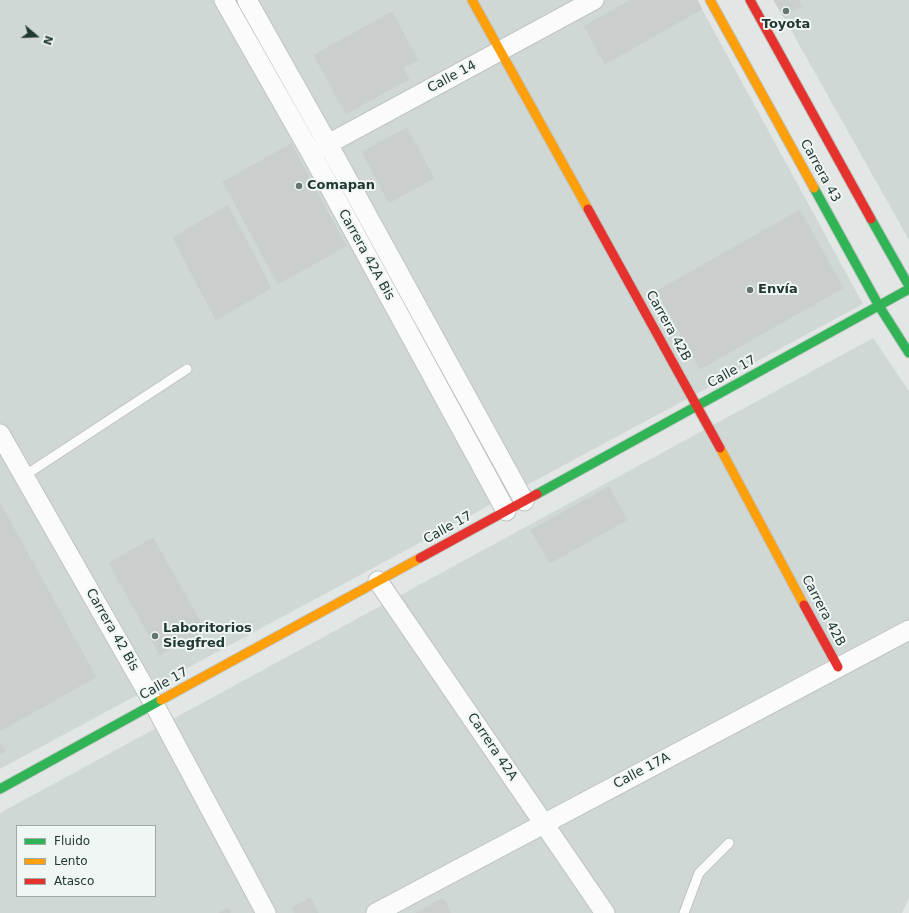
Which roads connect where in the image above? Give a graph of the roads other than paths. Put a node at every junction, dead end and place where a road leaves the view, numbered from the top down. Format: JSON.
{"nodes":[{"id":1,"x":224,"y":0,"type":"edge"},
{"id":2,"x":247,"y":0,"type":"edge"},
{"id":3,"x":472,"y":0,"type":"edge"},
{"id":4,"x":594,"y":0,"type":"edge"},
{"id":5,"x":710,"y":0,"type":"edge"},
{"id":6,"x":750,"y":0,"type":"edge"},
{"id":7,"x":500,"y":51,"type":"junction"},
{"id":8,"x":328,"y":144,"type":"junction"},
{"id":9,"x":311,"y":154,"type":"junction"},
{"id":10,"x":374,"y":226,"type":"junction"},
{"id":11,"x":357,"y":237,"type":"junction"},
{"id":12,"x":408,"y":288,"type":"junction"},
{"id":13,"x":909,"y":288,"type":"edge"},
{"id":14,"x":390,"y":299,"type":"junction"},
{"id":15,"x":879,"y":306,"type":"junction"},
{"id":16,"x":909,"y":353,"type":"edge"},
{"id":17,"x":187,"y":369,"type":"dead end"},
{"id":18,"x":697,"y":406,"type":"junction"},
{"id":19,"x":0,"y":434,"type":"edge"},
{"id":20,"x":24,"y":476,"type":"junction"},
{"id":21,"x":524,"y":501,"type":"junction"},
{"id":22,"x":506,"y":511,"type":"junction"},
{"id":23,"x":378,"y":581,"type":"junction"},
{"id":24,"x":909,"y":630,"type":"edge"},
{"id":25,"x":838,"y":668,"type":"junction"},
{"id":26,"x":154,"y":704,"type":"junction"},
{"id":27,"x":0,"y":789,"type":"edge"},
{"id":28,"x":544,"y":824,"type":"junction"},
{"id":29,"x":729,"y":843,"type":"dead end"},
{"id":30,"x":266,"y":913,"type":"edge"},
{"id":31,"x":376,"y":913,"type":"edge"},
{"id":32,"x":605,"y":913,"type":"edge"},
{"id":33,"x":684,"y":913,"type":"edge"}],
"edges":[{"from":1,"to":9,"type":"street","name":"Carrera 42A Bis"},
{"from":2,"to":8,"type":"street","name":"Carrera 42A Bis"},
{"from":3,"to":7,"type":"street","name":"Carrera 42B"},
{"from":4,"to":7,"type":"street","name":"Calle 14"},
{"from":5,"to":15,"type":"street","name":"Carrera 43"},
{"from":6,"to":13,"type":"street","name":"Carrera 43"},
{"from":7,"to":8,"type":"street","name":"Calle 14"},
{"from":7,"to":18,"type":"street","name":"Carrera 42B"},
{"from":8,"to":9,"type":"street","name":"Calle 14"},
{"from":8,"to":10,"type":"street","name":"Carrera 42A Bis"},
{"from":9,"to":11,"type":"street","name":"Carrera 42A Bis"},
{"from":10,"to":11,"type":"street"},
{"from":10,"to":12,"type":"street","name":"Carrera 42A Bis"},
{"from":11,"to":14,"type":"street","name":"Carrera 42A Bis"},
{"from":12,"to":14,"type":"street"},
{"from":12,"to":21,"type":"street","name":"Carrera 42A Bis"},
{"from":13,"to":15,"type":"street","name":"Calle 17"},
{"from":14,"to":22,"type":"street","name":"Carrera 42A Bis"},
{"from":15,"to":16,"type":"street","name":"Carrera 43"},
{"from":15,"to":18,"type":"street","name":"Calle 17"},
{"from":17,"to":20,"type":"lane"},
{"from":18,"to":21,"type":"street","name":"Calle 17"},
{"from":18,"to":25,"type":"street","name":"Carrera 42B"},
{"from":19,"to":20,"type":"street","name":"Carrera 42 Bis"},
{"from":20,"to":26,"type":"street","name":"Carrera 42 Bis"},
{"from":21,"to":22,"type":"street","name":"Calle 17"},
{"from":22,"to":23,"type":"street","name":"Calle 17"},
{"from":23,"to":26,"type":"street","name":"Calle 17"},
{"from":23,"to":28,"type":"street","name":"Carrera 42A"},
{"from":24,"to":25,"type":"street","name":"Calle 17A"},
{"from":25,"to":28,"type":"street","name":"Calle 17A"},
{"from":26,"to":27,"type":"street","name":"Calle 17"},
{"from":26,"to":30,"type":"street","name":"Carrera 42 Bis"},
{"from":28,"to":31,"type":"street","name":"Calle 17A"},
{"from":28,"to":32,"type":"street","name":"Carrera 42A"},
{"from":29,"to":33,"type":"lane"}]}
